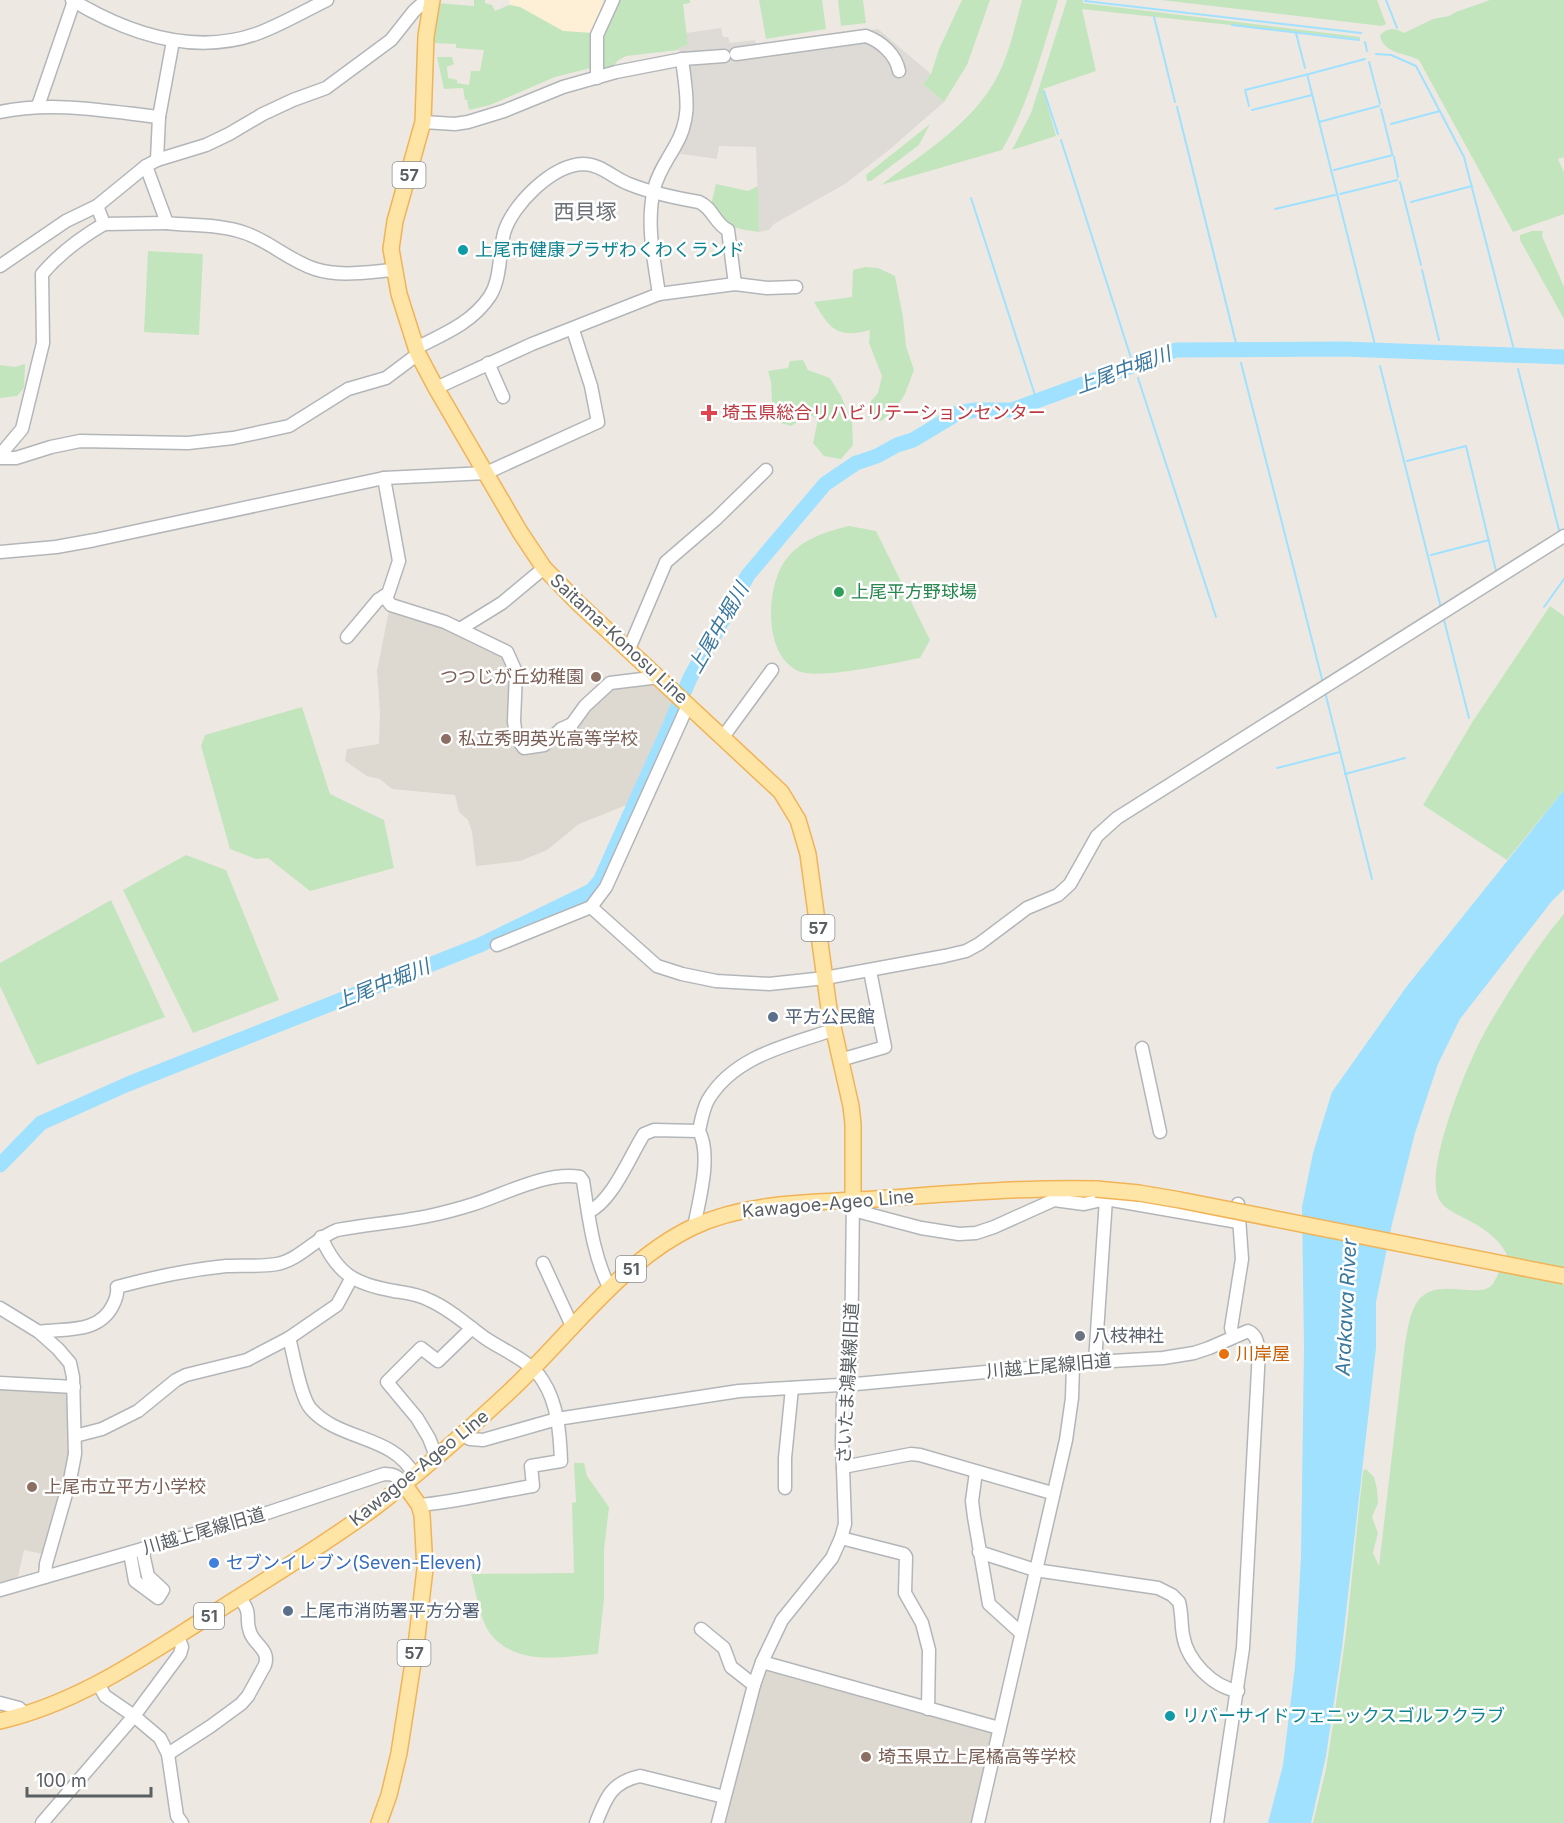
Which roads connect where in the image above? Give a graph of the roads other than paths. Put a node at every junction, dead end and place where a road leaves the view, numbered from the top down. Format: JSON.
{"nodes":[{"id":1,"x":327,"y":0,"type":"edge"},
{"id":2,"x":432,"y":0,"type":"edge"},
{"id":3,"x":612,"y":0,"type":"edge"},
{"id":4,"x":73,"y":1,"type":"edge"},
{"id":5,"x":173,"y":41,"type":"junction"},
{"id":6,"x":682,"y":60,"type":"junction"},
{"id":7,"x":899,"y":72,"type":"dead end"},
{"id":8,"x":597,"y":78,"type":"junction"},
{"id":9,"x":38,"y":106,"type":"junction"},
{"id":10,"x":0,"y":112,"type":"edge"},
{"id":11,"x":159,"y":117,"type":"junction"},
{"id":12,"x":423,"y":122,"type":"junction"},
{"id":13,"x":152,"y":163,"type":"junction"},
{"id":14,"x":654,"y":191,"type":"junction"},
{"id":15,"x":97,"y":206,"type":"junction"},
{"id":16,"x":167,"y":223,"type":"junction"},
{"id":17,"x":104,"y":224,"type":"junction"},
{"id":18,"x":0,"y":266,"type":"edge"},
{"id":19,"x":393,"y":270,"type":"junction"},
{"id":20,"x":735,"y":284,"type":"junction"},
{"id":21,"x":796,"y":287,"type":"dead end"},
{"id":22,"x":659,"y":294,"type":"junction"},
{"id":23,"x":573,"y":330,"type":"junction"},
{"id":24,"x":417,"y":351,"type":"junction"},
{"id":25,"x":488,"y":363,"type":"junction"},
{"id":26,"x":436,"y":388,"type":"junction"},
{"id":27,"x":503,"y":396,"type":"dead end"},
{"id":28,"x":0,"y":457,"type":"edge"},
{"id":29,"x":766,"y":470,"type":"dead end"},
{"id":30,"x":486,"y":473,"type":"junction"},
{"id":31,"x":384,"y":478,"type":"junction"},
{"id":32,"x":1564,"y":536,"type":"edge"},
{"id":33,"x":0,"y":552,"type":"edge"},
{"id":34,"x":544,"y":568,"type":"junction"},
{"id":35,"x":384,"y":596,"type":"junction"},
{"id":36,"x":460,"y":629,"type":"junction"},
{"id":37,"x":347,"y":637,"type":"dead end"},
{"id":38,"x":628,"y":649,"type":"junction"},
{"id":39,"x":772,"y":670,"type":"dead end"},
{"id":40,"x":659,"y":677,"type":"junction"},
{"id":41,"x":683,"y":700,"type":"junction"},
{"id":42,"x":723,"y":737,"type":"junction"},
{"id":43,"x":591,"y":908,"type":"junction"},
{"id":44,"x":497,"y":945,"type":"dead end"},
{"id":45,"x":870,"y":970,"type":"junction"},
{"id":46,"x":825,"y":978,"type":"junction"},
{"id":47,"x":833,"y":1030,"type":"junction"},
{"id":48,"x":1142,"y":1048,"type":"dead end"},
{"id":49,"x":840,"y":1060,"type":"junction"},
{"id":50,"x":699,"y":1131,"type":"junction"},
{"id":51,"x":1160,"y":1132,"type":"dead end"},
{"id":52,"x":1101,"y":1194,"type":"junction"},
{"id":53,"x":1238,"y":1204,"type":"dead end"},
{"id":54,"x":853,"y":1205,"type":"junction"},
{"id":55,"x":588,"y":1212,"type":"junction"},
{"id":56,"x":1238,"y":1222,"type":"junction"},
{"id":57,"x":694,"y":1227,"type":"junction"},
{"id":58,"x":321,"y":1238,"type":"junction"},
{"id":59,"x":543,"y":1263,"type":"dead end"},
{"id":60,"x":1564,"y":1276,"type":"edge"},
{"id":61,"x":351,"y":1279,"type":"junction"},
{"id":62,"x":610,"y":1289,"type":"junction"},
{"id":63,"x":0,"y":1308,"type":"edge"},
{"id":64,"x":472,"y":1328,"type":"junction"},
{"id":65,"x":573,"y":1328,"type":"junction"},
{"id":66,"x":39,"y":1332,"type":"junction"},
{"id":67,"x":1234,"y":1336,"type":"junction"},
{"id":68,"x":289,"y":1338,"type":"junction"},
{"id":69,"x":1095,"y":1362,"type":"junction"},
{"id":70,"x":1073,"y":1364,"type":"junction"},
{"id":71,"x":532,"y":1370,"type":"junction"},
{"id":72,"x":0,"y":1383,"type":"edge"},
{"id":73,"x":845,"y":1385,"type":"junction"},
{"id":74,"x":74,"y":1387,"type":"junction"},
{"id":75,"x":792,"y":1388,"type":"junction"},
{"id":76,"x":557,"y":1419,"type":"junction"},
{"id":77,"x":462,"y":1435,"type":"junction"},
{"id":78,"x":75,"y":1436,"type":"junction"},
{"id":79,"x":436,"y":1456,"type":"junction"},
{"id":80,"x":843,"y":1467,"type":"junction"},
{"id":81,"x":976,"y":1472,"type":"junction"},
{"id":82,"x":409,"y":1480,"type":"junction"},
{"id":83,"x":785,"y":1488,"type":"dead end"},
{"id":84,"x":1052,"y":1493,"type":"junction"},
{"id":85,"x":419,"y":1505,"type":"junction"},
{"id":86,"x":841,"y":1538,"type":"junction"},
{"id":87,"x":979,"y":1552,"type":"junction"},
{"id":88,"x":1035,"y":1570,"type":"junction"},
{"id":89,"x":45,"y":1577,"type":"junction"},
{"id":90,"x":0,"y":1590,"type":"edge"},
{"id":91,"x":239,"y":1597,"type":"junction"},
{"id":92,"x":701,"y":1629,"type":"dead end"},
{"id":93,"x":1021,"y":1633,"type":"junction"},
{"id":94,"x":178,"y":1636,"type":"junction"},
{"id":95,"x":762,"y":1662,"type":"junction"},
{"id":96,"x":99,"y":1685,"type":"junction"},
{"id":97,"x":754,"y":1685,"type":"junction"},
{"id":98,"x":1238,"y":1691,"type":"junction"},
{"id":99,"x":0,"y":1703,"type":"edge"},
{"id":100,"x":928,"y":1709,"type":"junction"},
{"id":101,"x":27,"y":1715,"type":"junction"},
{"id":102,"x":134,"y":1716,"type":"junction"},
{"id":103,"x":0,"y":1721,"type":"edge"},
{"id":104,"x":999,"y":1728,"type":"junction"},
{"id":105,"x":168,"y":1754,"type":"junction"},
{"id":106,"x":724,"y":1797,"type":"junction"},
{"id":107,"x":42,"y":1823,"type":"edge"},
{"id":108,"x":182,"y":1823,"type":"edge"},
{"id":109,"x":379,"y":1823,"type":"edge"},
{"id":110,"x":596,"y":1823,"type":"edge"},
{"id":111,"x":718,"y":1823,"type":"edge"},
{"id":112,"x":978,"y":1823,"type":"edge"},
{"id":113,"x":1217,"y":1823,"type":"edge"}],
"edges":[{"from":1,"to":5,"type":"street"},
{"from":2,"to":12,"type":"main road","name":"Saitama-Konosu Line","number":"57"},
{"from":2,"to":13,"type":"street"},
{"from":3,"to":8,"type":"street"},
{"from":4,"to":5,"type":"street"},
{"from":4,"to":9,"type":"street"},
{"from":5,"to":11,"type":"street"},
{"from":6,"to":7,"type":"street"},
{"from":6,"to":8,"type":"street"},
{"from":6,"to":14,"type":"street"},
{"from":8,"to":12,"type":"street"},
{"from":9,"to":10,"type":"street"},
{"from":9,"to":11,"type":"street"},
{"from":11,"to":13,"type":"street"},
{"from":12,"to":19,"type":"main road","name":"Saitama-Konosu Line","number":"57"},
{"from":13,"to":15,"type":"street"},
{"from":13,"to":16,"type":"street"},
{"from":14,"to":20,"type":"street"},
{"from":14,"to":22,"type":"street"},
{"from":14,"to":24,"type":"street"},
{"from":15,"to":17,"type":"street"},
{"from":15,"to":18,"type":"street"},
{"from":16,"to":17,"type":"street"},
{"from":16,"to":19,"type":"street"},
{"from":17,"to":28,"type":"street"},
{"from":19,"to":24,"type":"main road","name":"Saitama-Konosu Line","number":"57"},
{"from":20,"to":21,"type":"street"},
{"from":20,"to":22,"type":"street"},
{"from":22,"to":23,"type":"street"},
{"from":23,"to":25,"type":"street"},
{"from":23,"to":30,"type":"street"},
{"from":24,"to":26,"type":"main road","name":"Saitama-Konosu Line","number":"57"},
{"from":24,"to":28,"type":"street"},
{"from":25,"to":26,"type":"street"},
{"from":25,"to":27,"type":"street"},
{"from":26,"to":30,"type":"main road","name":"Saitama-Konosu Line","number":"57"},
{"from":29,"to":38,"type":"street"},
{"from":30,"to":31,"type":"street"},
{"from":30,"to":34,"type":"main road","name":"Saitama-Konosu Line","number":"57"},
{"from":31,"to":33,"type":"street"},
{"from":31,"to":35,"type":"street"},
{"from":32,"to":45,"type":"street"},
{"from":34,"to":36,"type":"street"},
{"from":34,"to":38,"type":"main road","name":"Saitama-Konosu Line","number":"57"},
{"from":35,"to":36,"type":"street"},
{"from":35,"to":37,"type":"street"},
{"from":36,"to":40,"type":"street"},
{"from":38,"to":40,"type":"main road","name":"Saitama-Konosu Line","number":"57"},
{"from":39,"to":42,"type":"street"},
{"from":40,"to":41,"type":"main road","name":"Saitama-Konosu Line","number":"57"},
{"from":41,"to":42,"type":"main road","name":"Saitama-Konosu Line","number":"57"},
{"from":41,"to":43,"type":"street"},
{"from":42,"to":46,"type":"main road","name":"Saitama-Konosu Line","number":"57"},
{"from":43,"to":44,"type":"street"},
{"from":43,"to":46,"type":"street"},
{"from":45,"to":46,"type":"street"},
{"from":45,"to":49,"type":"street"},
{"from":46,"to":47,"type":"main road","name":"Saitama-Konosu Line","number":"57"},
{"from":47,"to":49,"type":"main road","name":"Saitama-Konosu Line","number":"57"},
{"from":47,"to":50,"type":"street"},
{"from":48,"to":51,"type":"street"},
{"from":49,"to":54,"type":"main road","name":"Saitama-Konosu Line","number":"57"},
{"from":50,"to":55,"type":"street"},
{"from":50,"to":57,"type":"street"},
{"from":52,"to":54,"type":"main road","name":"Kawagoe-Ageo Line","number":"51"},
{"from":52,"to":54,"type":"street"},
{"from":52,"to":56,"type":"street"},
{"from":52,"to":60,"type":"main road","name":"Kawagoe-Ageo Line","number":"51","bridge":true},
{"from":52,"to":69,"type":"street"},
{"from":53,"to":56,"type":"street"},
{"from":54,"to":57,"type":"main road","name":"Kawagoe-Ageo Line","number":"51"},
{"from":54,"to":73,"type":"street","name":"さいたま鴻巣線旧道"},
{"from":55,"to":58,"type":"street"},
{"from":55,"to":62,"type":"street"},
{"from":56,"to":67,"type":"street"},
{"from":57,"to":62,"type":"main road","name":"Kawagoe-Ageo Line","number":"51"},
{"from":58,"to":61,"type":"street"},
{"from":58,"to":66,"type":"street"},
{"from":59,"to":65,"type":"street"},
{"from":61,"to":64,"type":"street"},
{"from":61,"to":68,"type":"street"},
{"from":62,"to":65,"type":"main road","name":"Kawagoe-Ageo Line","number":"51"},
{"from":63,"to":66,"type":"street"},
{"from":64,"to":71,"type":"street"},
{"from":64,"to":79,"type":"street"},
{"from":65,"to":71,"type":"main road","name":"Kawagoe-Ageo Line","number":"51"},
{"from":66,"to":74,"type":"street"},
{"from":67,"to":69,"type":"street","name":"川越上尾線旧道"},
{"from":67,"to":98,"type":"street","name":"川越上尾線旧道"},
{"from":68,"to":78,"type":"street"},
{"from":68,"to":82,"type":"street"},
{"from":69,"to":70,"type":"street","name":"川越上尾線旧道"},
{"from":70,"to":73,"type":"street","name":"川越上尾線旧道"},
{"from":70,"to":84,"type":"street"},
{"from":71,"to":76,"type":"street"},
{"from":71,"to":77,"type":"main road","name":"Kawagoe-Ageo Line","number":"51"},
{"from":72,"to":74,"type":"street"},
{"from":73,"to":75,"type":"street","name":"川越上尾線旧道"},
{"from":73,"to":80,"type":"street","name":"さいたま鴻巣線旧道"},
{"from":74,"to":78,"type":"street"},
{"from":75,"to":76,"type":"street","name":"川越上尾線旧道"},
{"from":75,"to":83,"type":"street"},
{"from":76,"to":77,"type":"street"},
{"from":76,"to":85,"type":"street"},
{"from":77,"to":79,"type":"main road","name":"Kawagoe-Ageo Line","number":"51"},
{"from":78,"to":89,"type":"street"},
{"from":79,"to":82,"type":"main road","name":"Kawagoe-Ageo Line","number":"51"},
{"from":80,"to":81,"type":"street"},
{"from":80,"to":86,"type":"street","name":"さいたま鴻巣線旧道"},
{"from":81,"to":84,"type":"street"},
{"from":81,"to":87,"type":"street"},
{"from":82,"to":85,"type":"main road","number":"57"},
{"from":82,"to":89,"type":"street","name":"川越上尾線旧道"},
{"from":82,"to":91,"type":"main road","name":"Kawagoe-Ageo Line","number":"51"},
{"from":84,"to":88,"type":"street"},
{"from":85,"to":109,"type":"main road","number":"57"},
{"from":86,"to":95,"type":"street","name":"さいたま鴻巣線旧道"},
{"from":86,"to":100,"type":"street"},
{"from":87,"to":88,"type":"street"},
{"from":87,"to":93,"type":"street"},
{"from":88,"to":93,"type":"street"},
{"from":88,"to":98,"type":"street"},
{"from":89,"to":90,"type":"street","name":"川越上尾線旧道"},
{"from":91,"to":94,"type":"main road","name":"Kawagoe-Ageo Line","number":"51"},
{"from":91,"to":105,"type":"street"},
{"from":92,"to":97,"type":"street"},
{"from":93,"to":104,"type":"street"},
{"from":94,"to":96,"type":"main road","name":"Kawagoe-Ageo Line","number":"51"},
{"from":94,"to":102,"type":"street"},
{"from":95,"to":97,"type":"street","name":"さいたま鴻巣線旧道"},
{"from":95,"to":100,"type":"street"},
{"from":96,"to":101,"type":"main road","name":"Kawagoe-Ageo Line","number":"51"},
{"from":96,"to":102,"type":"street"},
{"from":97,"to":106,"type":"street","name":"さいたま鴻巣線旧道"},
{"from":98,"to":113,"type":"street"},
{"from":99,"to":101,"type":"street"},
{"from":100,"to":104,"type":"street"},
{"from":101,"to":103,"type":"main road","name":"Kawagoe-Ageo Line","number":"51"},
{"from":102,"to":105,"type":"street"},
{"from":102,"to":107,"type":"street"},
{"from":104,"to":112,"type":"street"},
{"from":105,"to":108,"type":"street"},
{"from":106,"to":110,"type":"street"},
{"from":106,"to":111,"type":"street","name":"さいたま鴻巣線旧道"}]}
